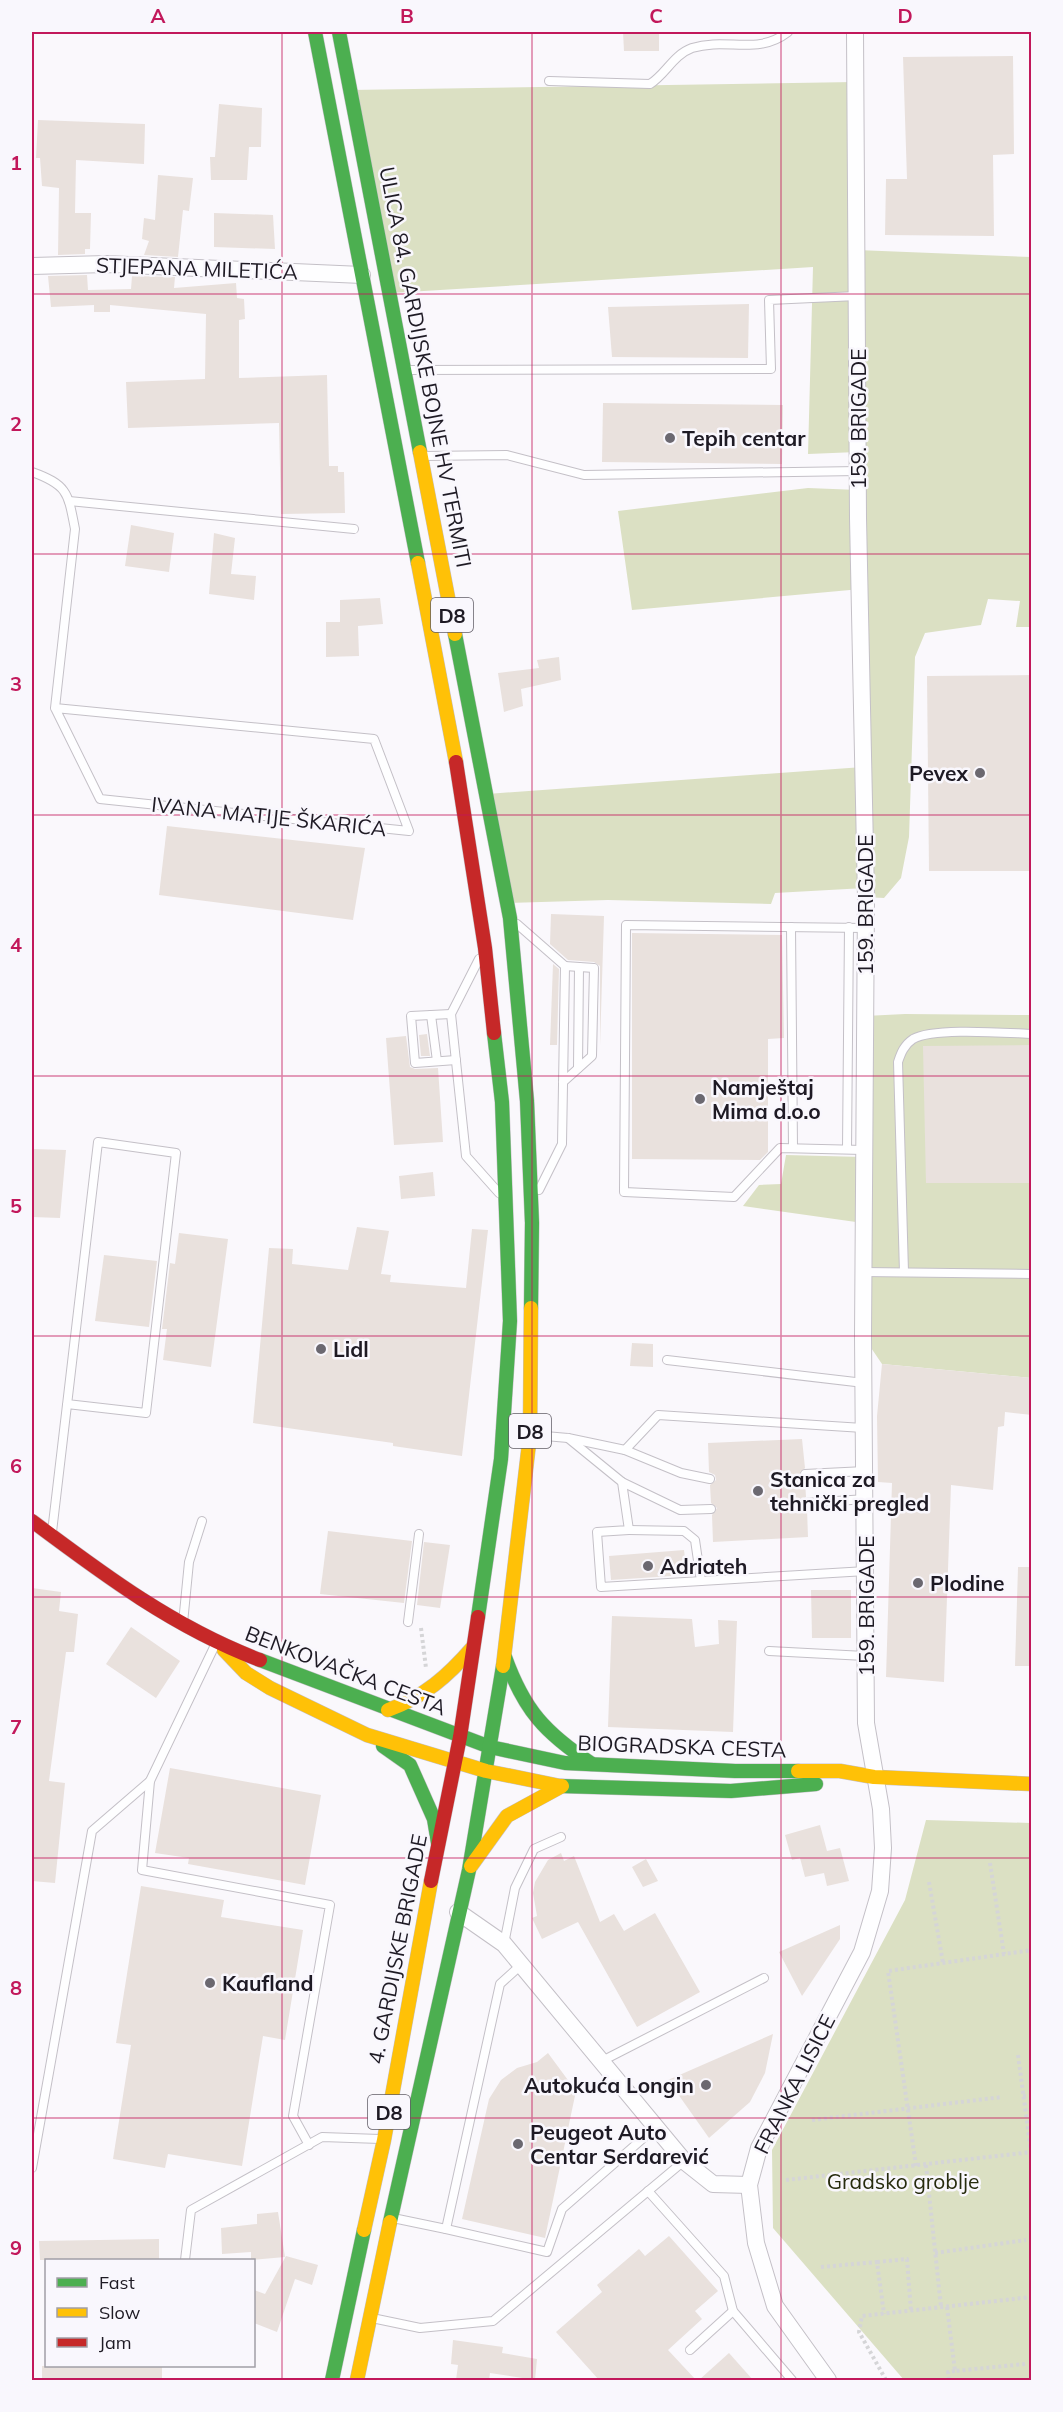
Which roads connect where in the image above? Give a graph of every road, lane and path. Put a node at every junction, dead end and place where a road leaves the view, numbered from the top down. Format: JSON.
{"nodes":[{"id":1,"x":315,"y":32,"type":"edge"},
{"id":2,"x":339,"y":32,"type":"edge"},
{"id":3,"x":788,"y":32,"type":"edge"},
{"id":4,"x":855,"y":32,"type":"edge"},
{"id":5,"x":549,"y":81,"type":"dead end"},
{"id":6,"x":32,"y":266,"type":"edge"},
{"id":7,"x":362,"y":274,"type":"junction"},
{"id":8,"x":857,"y":296,"type":"junction"},
{"id":9,"x":405,"y":370,"type":"junction"},
{"id":10,"x":421,"y":456,"type":"junction"},
{"id":11,"x":858,"y":471,"type":"junction"},
{"id":12,"x":32,"y":472,"type":"edge"},
{"id":13,"x":69,"y":501,"type":"junction"},
{"id":14,"x":354,"y":529,"type":"dead end"},
{"id":15,"x":55,"y":708,"type":"junction"},
{"id":16,"x":510,"y":918,"type":"junction"},
{"id":17,"x":791,"y":927,"type":"junction"},
{"id":18,"x":857,"y":928,"type":"junction"},
{"id":19,"x":485,"y":948,"type":"junction"},
{"id":20,"x":565,"y":966,"type":"junction"},
{"id":21,"x":579,"y":967,"type":"junction"},
{"id":22,"x":451,"y":1014,"type":"junction"},
{"id":23,"x":431,"y":1015,"type":"junction"},
{"id":24,"x":1032,"y":1034,"type":"edge"},
{"id":25,"x":456,"y":1060,"type":"junction"},
{"id":26,"x":437,"y":1061,"type":"junction"},
{"id":27,"x":578,"y":1068,"type":"junction"},
{"id":28,"x":563,"y":1082,"type":"junction"},
{"id":29,"x":793,"y":1148,"type":"junction"},
{"id":30,"x":846,"y":1149,"type":"junction"},
{"id":31,"x":864,"y":1150,"type":"junction"},
{"id":32,"x":506,"y":1201,"type":"junction"},
{"id":33,"x":531,"y":1203,"type":"junction"},
{"id":34,"x":863,"y":1272,"type":"junction"},
{"id":35,"x":904,"y":1272,"type":"junction"},
{"id":36,"x":1032,"y":1274,"type":"edge"},
{"id":37,"x":668,"y":1360,"type":"dead end"},
{"id":38,"x":864,"y":1383,"type":"junction"},
{"id":39,"x":67,"y":1404,"type":"junction"},
{"id":40,"x":863,"y":1428,"type":"junction"},
{"id":41,"x":530,"y":1435,"type":"junction"},
{"id":42,"x":568,"y":1438,"type":"junction"},
{"id":43,"x":625,"y":1450,"type":"junction"},
{"id":44,"x":866,"y":1472,"type":"junction"},
{"id":45,"x":805,"y":1474,"type":"dead end"},
{"id":46,"x":710,"y":1479,"type":"dead end"},
{"id":47,"x":622,"y":1482,"type":"junction"},
{"id":48,"x":866,"y":1499,"type":"junction"},
{"id":49,"x":806,"y":1503,"type":"dead end"},
{"id":50,"x":711,"y":1509,"type":"dead end"},
{"id":51,"x":32,"y":1521,"type":"edge"},
{"id":52,"x":202,"y":1521,"type":"dead end"},
{"id":53,"x":629,"y":1530,"type":"junction"},
{"id":54,"x":419,"y":1534,"type":"dead end"},
{"id":55,"x":51,"y":1536,"type":"junction"},
{"id":56,"x":866,"y":1571,"type":"junction"},
{"id":57,"x":701,"y":1581,"type":"junction"},
{"id":58,"x":408,"y":1622,"type":"dead end"},
{"id":59,"x":183,"y":1623,"type":"junction"},
{"id":60,"x":420,"y":1624,"type":"dead end"},
{"id":61,"x":216,"y":1643,"type":"junction"},
{"id":62,"x":473,"y":1647,"type":"junction"},
{"id":63,"x":769,"y":1651,"type":"dead end"},
{"id":64,"x":865,"y":1656,"type":"junction"},
{"id":65,"x":506,"y":1657,"type":"junction"},
{"id":66,"x":428,"y":1676,"type":"dead end"},
{"id":67,"x":388,"y":1710,"type":"junction"},
{"id":68,"x":367,"y":1735,"type":"junction"},
{"id":69,"x":460,"y":1737,"type":"junction"},
{"id":70,"x":490,"y":1747,"type":"junction"},
{"id":71,"x":456,"y":1762,"type":"junction"},
{"id":72,"x":593,"y":1764,"type":"junction"},
{"id":73,"x":486,"y":1771,"type":"junction"},
{"id":74,"x":874,"y":1777,"type":"junction"},
{"id":75,"x":150,"y":1780,"type":"junction"},
{"id":76,"x":1032,"y":1784,"type":"edge"},
{"id":77,"x":562,"y":1786,"type":"junction"},
{"id":78,"x":561,"y":1837,"type":"dead end"},
{"id":79,"x":438,"y":1843,"type":"junction"},
{"id":80,"x":990,"y":1863,"type":"dead end"},
{"id":81,"x":469,"y":1870,"type":"junction"},
{"id":82,"x":929,"y":1882,"type":"dead end"},
{"id":83,"x":459,"y":1912,"type":"junction"},
{"id":84,"x":504,"y":1944,"type":"junction"},
{"id":85,"x":1032,"y":1950,"type":"edge"},
{"id":86,"x":1004,"y":1954,"type":"junction"},
{"id":87,"x":943,"y":1963,"type":"junction"},
{"id":88,"x":521,"y":1965,"type":"junction"},
{"id":89,"x":764,"y":1978,"type":"dead end"},
{"id":90,"x":1018,"y":2055,"type":"dead end"},
{"id":91,"x":602,"y":2061,"type":"junction"},
{"id":92,"x":1032,"y":2095,"type":"edge"},
{"id":93,"x":1023,"y":2096,"type":"junction"},
{"id":94,"x":1002,"y":2097,"type":"dead end"},
{"id":95,"x":908,"y":2110,"type":"junction"},
{"id":96,"x":812,"y":2120,"type":"dead end"},
{"id":97,"x":657,"y":2126,"type":"junction"},
{"id":98,"x":384,"y":2139,"type":"junction"},
{"id":99,"x":309,"y":2145,"type":"junction"},
{"id":100,"x":1031,"y":2152,"type":"edge"},
{"id":101,"x":1032,"y":2159,"type":"edge"},
{"id":102,"x":684,"y":2161,"type":"junction"},
{"id":103,"x":926,"y":2165,"type":"junction"},
{"id":104,"x":916,"y":2166,"type":"junction"},
{"id":105,"x":32,"y":2168,"type":"edge"},
{"id":106,"x":786,"y":2180,"type":"dead end"},
{"id":107,"x":749,"y":2185,"type":"junction"},
{"id":108,"x":648,"y":2191,"type":"junction"},
{"id":109,"x":391,"y":2217,"type":"junction"},
{"id":110,"x":446,"y":2229,"type":"junction"},
{"id":111,"x":1026,"y":2240,"type":"dead end"},
{"id":112,"x":935,"y":2253,"type":"junction"},
{"id":113,"x":185,"y":2259,"type":"edge"},
{"id":114,"x":877,"y":2262,"type":"junction"},
{"id":115,"x":821,"y":2267,"type":"dead end"},
{"id":116,"x":1032,"y":2297,"type":"edge"},
{"id":117,"x":941,"y":2307,"type":"junction"},
{"id":118,"x":947,"y":2307,"type":"junction"},
{"id":119,"x":911,"y":2311,"type":"junction"},
{"id":120,"x":733,"y":2312,"type":"junction"},
{"id":121,"x":884,"y":2314,"type":"junction"},
{"id":122,"x":370,"y":2318,"type":"junction"},
{"id":123,"x":690,"y":2350,"type":"dead end"},
{"id":124,"x":1025,"y":2364,"type":"dead end"},
{"id":125,"x":955,"y":2371,"type":"junction"},
{"id":126,"x":332,"y":2380,"type":"edge"},
{"id":127,"x":357,"y":2380,"type":"edge"},
{"id":128,"x":792,"y":2380,"type":"edge"},
{"id":129,"x":828,"y":2380,"type":"edge"},
{"id":130,"x":886,"y":2380,"type":"edge"},
{"id":131,"x":949,"y":2380,"type":"edge"}],
"edges":[{"from":1,"to":7,"type":"main road","number":"D8"},
{"from":2,"to":9,"type":"main road","name":"ULICA 84. GARDIJSKE BOJNE HV TERMITI","number":"D8"},
{"from":3,"to":5,"type":"lane"},
{"from":4,"to":8,"type":"street","name":"159. BRIGADE"},
{"from":6,"to":7,"type":"street","name":"STJEPANA MILETIĆA"},
{"from":7,"to":19,"type":"main road","number":"D8"},
{"from":8,"to":9,"type":"lane"},
{"from":8,"to":11,"type":"street","name":"159. BRIGADE"},
{"from":9,"to":10,"type":"main road","name":"ULICA 84. GARDIJSKE BOJNE HV TERMITI","number":"D8"},
{"from":10,"to":11,"type":"lane"},
{"from":10,"to":16,"type":"main road","name":"ULICA 84. GARDIJSKE BOJNE HV TERMITI","number":"D8"},
{"from":11,"to":18,"type":"street","name":"159. BRIGADE"},
{"from":12,"to":13,"type":"lane"},
{"from":13,"to":14,"type":"lane"},
{"from":13,"to":15,"type":"lane"},
{"from":15,"to":15,"type":"lane","name":"IVANA MATIJE ŠKARIĆA"},
{"from":16,"to":20,"type":"lane"},
{"from":16,"to":33,"type":"main road","name":"ULICA 84. GARDIJSKE BOJNE HV TERMITI","number":"D8"},
{"from":17,"to":18,"type":"lane"},
{"from":17,"to":29,"type":"lane"},
{"from":17,"to":29,"type":"lane"},
{"from":18,"to":30,"type":"lane"},
{"from":18,"to":31,"type":"street","name":"159. BRIGADE"},
{"from":19,"to":22,"type":"lane"},
{"from":19,"to":32,"type":"main road","number":"D8"},
{"from":20,"to":21,"type":"lane"},
{"from":20,"to":28,"type":"lane"},
{"from":21,"to":27,"type":"lane"},
{"from":21,"to":27,"type":"lane"},
{"from":22,"to":23,"type":"lane"},
{"from":22,"to":25,"type":"lane"},
{"from":23,"to":26,"type":"lane"},
{"from":23,"to":26,"type":"lane"},
{"from":24,"to":35,"type":"lane"},
{"from":25,"to":26,"type":"lane"},
{"from":25,"to":32,"type":"lane"},
{"from":27,"to":28,"type":"lane"},
{"from":28,"to":33,"type":"lane"},
{"from":29,"to":30,"type":"lane"},
{"from":30,"to":31,"type":"lane"},
{"from":31,"to":34,"type":"street","name":"159. BRIGADE"},
{"from":32,"to":62,"type":"main road","number":"D8"},
{"from":33,"to":41,"type":"main road","name":"ULICA 84. GARDIJSKE BOJNE HV TERMITI","number":"D8"},
{"from":34,"to":35,"type":"lane"},
{"from":34,"to":38,"type":"street","name":"159. BRIGADE"},
{"from":35,"to":36,"type":"lane"},
{"from":37,"to":38,"type":"lane"},
{"from":38,"to":40,"type":"street","name":"159. BRIGADE"},
{"from":39,"to":39,"type":"lane"},
{"from":39,"to":55,"type":"lane"},
{"from":40,"to":43,"type":"lane"},
{"from":40,"to":44,"type":"street","name":"159. BRIGADE"},
{"from":41,"to":42,"type":"lane"},
{"from":41,"to":65,"type":"main road","name":"ULICA 84. GARDIJSKE BOJNE HV TERMITI","number":"D8"},
{"from":42,"to":43,"type":"lane"},
{"from":42,"to":47,"type":"lane"},
{"from":43,"to":46,"type":"lane"},
{"from":44,"to":45,"type":"lane"},
{"from":44,"to":48,"type":"street","name":"159. BRIGADE"},
{"from":47,"to":50,"type":"lane"},
{"from":47,"to":53,"type":"lane"},
{"from":48,"to":49,"type":"lane"},
{"from":48,"to":56,"type":"street","name":"159. BRIGADE"},
{"from":51,"to":55,"type":"main road","name":"BENKOVAČKA CESTA"},
{"from":52,"to":59,"type":"lane"},
{"from":53,"to":57,"type":"lane"},
{"from":53,"to":57,"type":"lane"},
{"from":54,"to":58,"type":"lane"},
{"from":55,"to":59,"type":"main road","name":"BENKOVAČKA CESTA"},
{"from":56,"to":57,"type":"lane"},
{"from":56,"to":64,"type":"street","name":"159. BRIGADE"},
{"from":59,"to":61,"type":"main road","name":"BENKOVAČKA CESTA"},
{"from":60,"to":66,"type":"path"},
{"from":61,"to":67,"type":"main road","name":"BENKOVAČKA CESTA"},
{"from":61,"to":68,"type":"main road","name":"BENKOVAČKA CESTA"},
{"from":61,"to":75,"type":"lane"},
{"from":62,"to":67,"type":"main road"},
{"from":62,"to":69,"type":"main road","number":"D8"},
{"from":63,"to":64,"type":"lane"},
{"from":64,"to":74,"type":"street","name":"159. BRIGADE"},
{"from":65,"to":70,"type":"main road","name":"ULICA 84. GARDIJSKE BOJNE HV TERMITI","number":"D8"},
{"from":65,"to":72,"type":"main road"},
{"from":67,"to":69,"type":"main road","name":"BENKOVAČKA CESTA"},
{"from":68,"to":71,"type":"main road","name":"BENKOVAČKA CESTA"},
{"from":68,"to":79,"type":"main road"},
{"from":69,"to":70,"type":"main road","name":"BENKOVAČKA CESTA"},
{"from":69,"to":71,"type":"main road","name":"4. GARDIJSKE BRIGADE","number":"D8"},
{"from":70,"to":72,"type":"main road","name":"BIOGRADSKA CESTA"},
{"from":70,"to":73,"type":"main road","number":"D8"},
{"from":71,"to":73,"type":"main road","name":"BENKOVAČKA CESTA"},
{"from":71,"to":79,"type":"main road","name":"4. GARDIJSKE BRIGADE","number":"D8"},
{"from":72,"to":74,"type":"main road","name":"BIOGRADSKA CESTA"},
{"from":73,"to":77,"type":"main road","name":"BIOGRADSKA CESTA"},
{"from":73,"to":81,"type":"main road","number":"D8"},
{"from":74,"to":76,"type":"main road","name":"BIOGRADSKA CESTA"},
{"from":74,"to":77,"type":"main road","name":"BIOGRADSKA CESTA"},
{"from":74,"to":107,"type":"street","name":"FRANKA LISICE"},
{"from":75,"to":99,"type":"lane"},
{"from":75,"to":105,"type":"lane"},
{"from":77,"to":81,"type":"main road"},
{"from":78,"to":84,"type":"lane"},
{"from":79,"to":98,"type":"main road","name":"4. GARDIJSKE BRIGADE","number":"D8"},
{"from":80,"to":86,"type":"path"},
{"from":81,"to":83,"type":"main road","number":"D8"},
{"from":82,"to":87,"type":"path"},
{"from":83,"to":84,"type":"street"},
{"from":83,"to":109,"type":"main road","number":"D8"},
{"from":84,"to":88,"type":"street"},
{"from":85,"to":86,"type":"path"},
{"from":86,"to":87,"type":"path"},
{"from":87,"to":95,"type":"path"},
{"from":88,"to":91,"type":"street"},
{"from":88,"to":110,"type":"lane"},
{"from":89,"to":91,"type":"lane"},
{"from":90,"to":93,"type":"path"},
{"from":91,"to":97,"type":"street"},
{"from":92,"to":93,"type":"path"},
{"from":93,"to":100,"type":"path"},
{"from":94,"to":95,"type":"path"},
{"from":95,"to":96,"type":"path"},
{"from":95,"to":104,"type":"path"},
{"from":97,"to":102,"type":"street"},
{"from":97,"to":110,"type":"lane"},
{"from":98,"to":99,"type":"lane"},
{"from":98,"to":126,"type":"main road","name":"4. GARDIJSKE BRIGADE","number":"D8"},
{"from":99,"to":113,"type":"lane"},
{"from":100,"to":101,"type":"path"},
{"from":100,"to":103,"type":"path"},
{"from":102,"to":107,"type":"street"},
{"from":102,"to":108,"type":"lane"},
{"from":103,"to":104,"type":"path"},
{"from":103,"to":112,"type":"path"},
{"from":104,"to":106,"type":"path"},
{"from":107,"to":129,"type":"street","name":"FRANKA LISICE"},
{"from":108,"to":120,"type":"lane"},
{"from":108,"to":122,"type":"lane"},
{"from":109,"to":110,"type":"lane"},
{"from":109,"to":122,"type":"main road","number":"D8"},
{"from":111,"to":112,"type":"path"},
{"from":112,"to":117,"type":"path"},
{"from":114,"to":115,"type":"path"},
{"from":114,"to":119,"type":"path"},
{"from":114,"to":121,"type":"path"},
{"from":116,"to":118,"type":"path"},
{"from":117,"to":118,"type":"path"},
{"from":117,"to":119,"type":"path"},
{"from":118,"to":125,"type":"path"},
{"from":119,"to":121,"type":"path"},
{"from":120,"to":123,"type":"lane"},
{"from":120,"to":128,"type":"lane"},
{"from":121,"to":130,"type":"path"},
{"from":122,"to":127,"type":"main road","number":"D8"},
{"from":124,"to":125,"type":"path"},
{"from":125,"to":131,"type":"path"}]}
